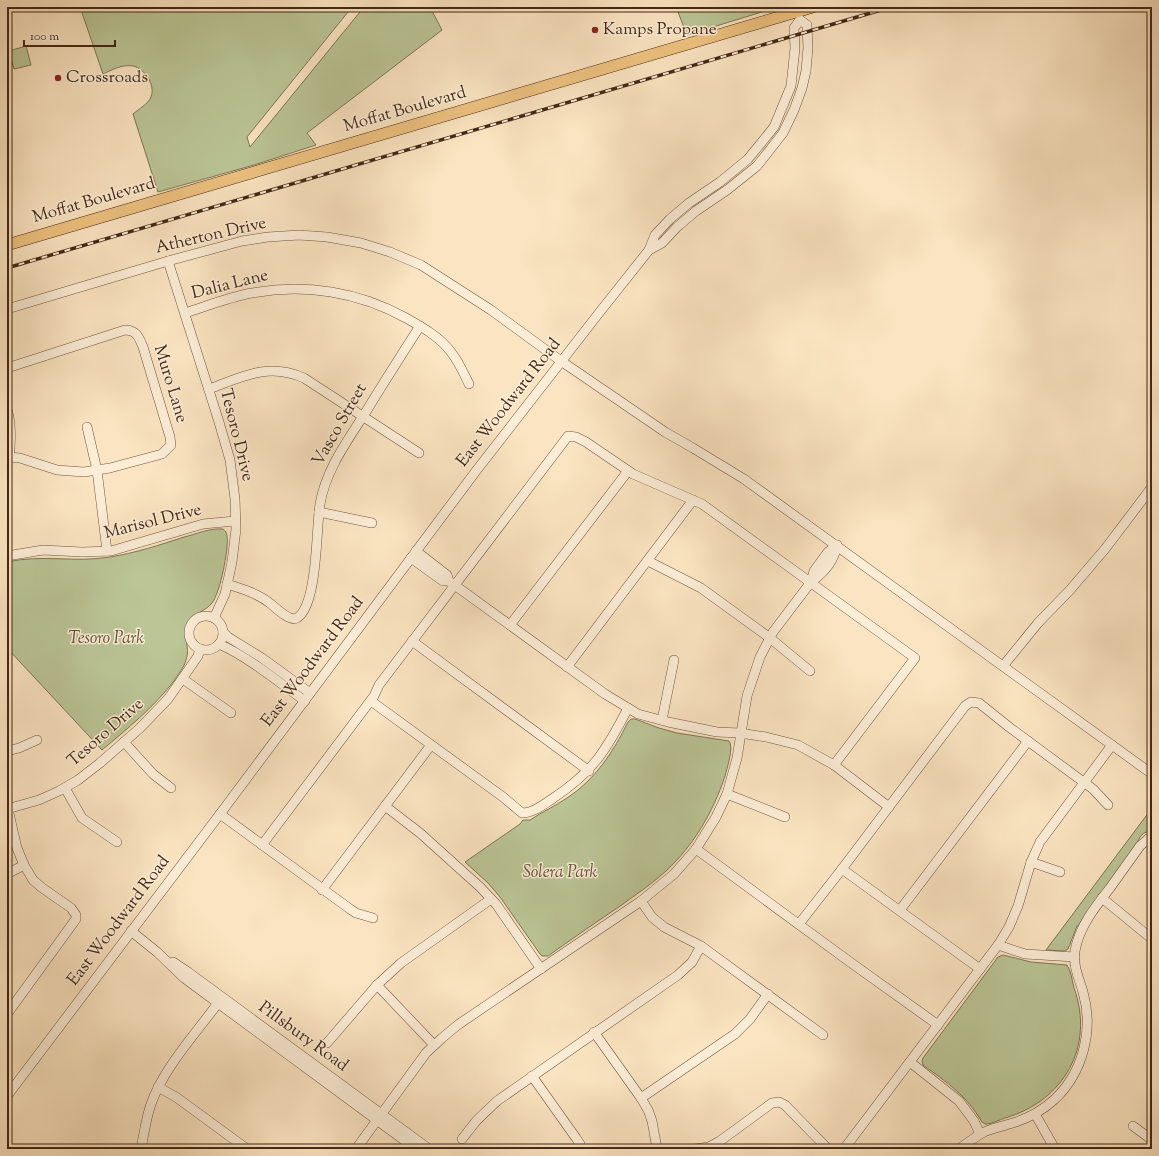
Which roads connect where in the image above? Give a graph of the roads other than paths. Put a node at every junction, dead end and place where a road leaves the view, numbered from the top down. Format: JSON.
{"nodes":[{"id":1,"x":813,"y":7,"type":"edge"},
{"id":2,"x":799,"y":16,"type":"junction"},
{"id":3,"x":7,"y":245,"type":"edge"},
{"id":4,"x":649,"y":250,"type":"junction"},
{"id":5,"x":168,"y":261,"type":"junction"},
{"id":6,"x":7,"y":309,"type":"edge"},
{"id":7,"x":185,"y":313,"type":"junction"},
{"id":8,"x":420,"y":326,"type":"junction"},
{"id":9,"x":561,"y":361,"type":"junction"},
{"id":10,"x":7,"y":368,"type":"edge"},
{"id":11,"x":469,"y":384,"type":"dead end"},
{"id":12,"x":209,"y":389,"type":"junction"},
{"id":13,"x":7,"y":409,"type":"edge"},
{"id":14,"x":363,"y":416,"type":"junction"},
{"id":15,"x":87,"y":427,"type":"dead end"},
{"id":16,"x":419,"y":453,"type":"dead end"},
{"id":17,"x":8,"y":457,"type":"edge"},
{"id":18,"x":97,"y":470,"type":"junction"},
{"id":19,"x":628,"y":471,"type":"junction"},
{"id":20,"x":1152,"y":487,"type":"edge"},
{"id":21,"x":693,"y":500,"type":"junction"},
{"id":22,"x":319,"y":512,"type":"junction"},
{"id":23,"x":236,"y":521,"type":"junction"},
{"id":24,"x":372,"y":523,"type":"dead end"},
{"id":25,"x":837,"y":545,"type":"junction"},
{"id":26,"x":107,"y":551,"type":"junction"},
{"id":27,"x":414,"y":555,"type":"junction"},
{"id":28,"x":7,"y":556,"type":"edge"},
{"id":29,"x":648,"y":561,"type":"junction"},
{"id":30,"x":811,"y":582,"type":"junction"},
{"id":31,"x":452,"y":583,"type":"junction"},
{"id":32,"x":227,"y":584,"type":"junction"},
{"id":33,"x":214,"y":618,"type":"junction"},
{"id":34,"x":510,"y":625,"type":"junction"},
{"id":35,"x":223,"y":632,"type":"junction"},
{"id":36,"x":770,"y":638,"type":"junction"},
{"id":37,"x":412,"y":641,"type":"junction"},
{"id":38,"x":219,"y":644,"type":"junction"},
{"id":39,"x":200,"y":649,"type":"junction"},
{"id":40,"x":674,"y":660,"type":"dead end"},
{"id":41,"x":1002,"y":666,"type":"junction"},
{"id":42,"x":567,"y":667,"type":"junction"},
{"id":43,"x":810,"y":671,"type":"dead end"},
{"id":44,"x":183,"y":680,"type":"junction"},
{"id":45,"x":307,"y":697,"type":"junction"},
{"id":46,"x":371,"y":700,"type":"junction"},
{"id":47,"x":628,"y":708,"type":"junction"},
{"id":48,"x":231,"y":714,"type":"dead end"},
{"id":49,"x":662,"y":720,"type":"junction"},
{"id":50,"x":740,"y":733,"type":"junction"},
{"id":51,"x":36,"y":740,"type":"dead end"},
{"id":52,"x":1028,"y":741,"type":"junction"},
{"id":53,"x":124,"y":742,"type":"junction"},
{"id":54,"x":431,"y":745,"type":"junction"},
{"id":55,"x":1112,"y":745,"type":"junction"},
{"id":56,"x":7,"y":751,"type":"edge"},
{"id":57,"x":834,"y":765,"type":"junction"},
{"id":58,"x":589,"y":771,"type":"junction"},
{"id":59,"x":1152,"y":774,"type":"edge"},
{"id":60,"x":1084,"y":782,"type":"junction"},
{"id":61,"x":65,"y":788,"type":"junction"},
{"id":62,"x":171,"y":788,"type":"dead end"},
{"id":63,"x":727,"y":794,"type":"junction"},
{"id":64,"x":1108,"y":805,"type":"dead end"},
{"id":65,"x":385,"y":806,"type":"junction"},
{"id":66,"x":889,"y":807,"type":"junction"},
{"id":67,"x":8,"y":809,"type":"edge"},
{"id":68,"x":220,"y":814,"type":"junction"},
{"id":69,"x":785,"y":817,"type":"dead end"},
{"id":70,"x":1152,"y":838,"type":"edge"},
{"id":71,"x":117,"y":842,"type":"dead end"},
{"id":72,"x":262,"y":845,"type":"junction"},
{"id":73,"x":696,"y":849,"type":"junction"},
{"id":74,"x":1031,"y":862,"type":"junction"},
{"id":75,"x":24,"y":865,"type":"junction"},
{"id":76,"x":842,"y":869,"type":"junction"},
{"id":77,"x":1060,"y":872,"type":"dead end"},
{"id":78,"x":7,"y":874,"type":"edge"},
{"id":79,"x":322,"y":890,"type":"junction"},
{"id":80,"x":1102,"y":898,"type":"junction"},
{"id":81,"x":491,"y":900,"type":"junction"},
{"id":82,"x":641,"y":902,"type":"junction"},
{"id":83,"x":900,"y":910,"type":"junction"},
{"id":84,"x":374,"y":918,"type":"dead end"},
{"id":85,"x":799,"y":924,"type":"junction"},
{"id":86,"x":130,"y":931,"type":"junction"},
{"id":87,"x":1152,"y":939,"type":"edge"},
{"id":88,"x":998,"y":945,"type":"junction"},
{"id":89,"x":701,"y":946,"type":"junction"},
{"id":90,"x":1075,"y":957,"type":"junction"},
{"id":91,"x":541,"y":969,"type":"junction"},
{"id":92,"x":980,"y":969,"type":"junction"},
{"id":93,"x":377,"y":985,"type":"junction"},
{"id":94,"x":768,"y":994,"type":"junction"},
{"id":95,"x":220,"y":1000,"type":"junction"},
{"id":96,"x":7,"y":1014,"type":"edge"},
{"id":97,"x":938,"y":1025,"type":"junction"},
{"id":98,"x":594,"y":1032,"type":"junction"},
{"id":99,"x":823,"y":1034,"type":"dead end"},
{"id":100,"x":327,"y":1043,"type":"dead end"},
{"id":101,"x":434,"y":1044,"type":"junction"},
{"id":102,"x":910,"y":1062,"type":"junction"},
{"id":103,"x":532,"y":1076,"type":"junction"},
{"id":104,"x":158,"y":1087,"type":"junction"},
{"id":105,"x":7,"y":1096,"type":"edge"},
{"id":106,"x":641,"y":1098,"type":"junction"},
{"id":107,"x":1035,"y":1114,"type":"junction"},
{"id":108,"x":379,"y":1117,"type":"junction"},
{"id":109,"x":1133,"y":1126,"type":"dead end"},
{"id":110,"x":980,"y":1134,"type":"junction"},
{"id":111,"x":462,"y":1139,"type":"dead end"},
{"id":112,"x":1152,"y":1140,"type":"edge"},
{"id":113,"x":245,"y":1148,"type":"edge"},
{"id":114,"x":141,"y":1149,"type":"edge"},
{"id":115,"x":356,"y":1149,"type":"edge"},
{"id":116,"x":416,"y":1149,"type":"edge"},
{"id":117,"x":429,"y":1149,"type":"edge"},
{"id":118,"x":579,"y":1149,"type":"edge"},
{"id":119,"x":657,"y":1149,"type":"edge"},
{"id":120,"x":695,"y":1149,"type":"edge"},
{"id":121,"x":828,"y":1149,"type":"edge"},
{"id":122,"x":844,"y":1149,"type":"edge"},
{"id":123,"x":959,"y":1149,"type":"edge"},
{"id":124,"x":1055,"y":1149,"type":"edge"}],
"edges":[{"from":1,"to":2,"type":"main road","name":"Moffat Boulevard"},
{"from":2,"to":3,"type":"main road","name":"Moffat Boulevard"},
{"from":2,"to":4,"type":"street","name":"East Woodward Road"},
{"from":2,"to":4,"type":"street","name":"East Woodward Road"},
{"from":4,"to":9,"type":"street","name":"East Woodward Road"},
{"from":5,"to":6,"type":"street","name":"Atherton Drive"},
{"from":5,"to":7,"type":"street","name":"Tesoro Drive"},
{"from":5,"to":9,"type":"street","name":"Atherton Drive"},
{"from":7,"to":8,"type":"street","name":"Dalia Lane"},
{"from":7,"to":12,"type":"street","name":"Tesoro Drive"},
{"from":8,"to":11,"type":"street","name":"Dalia Lane"},
{"from":8,"to":14,"type":"street","name":"Vasco Street"},
{"from":9,"to":25,"type":"street","name":"Atherton Drive"},
{"from":9,"to":27,"type":"street","name":"East Woodward Road"},
{"from":10,"to":18,"type":"street","name":"Muro Lane"},
{"from":12,"to":14,"type":"street"},
{"from":12,"to":23,"type":"street","name":"Tesoro Drive"},
{"from":13,"to":17,"type":"street"},
{"from":14,"to":16,"type":"street"},
{"from":14,"to":22,"type":"street","name":"Vasco Street"},
{"from":15,"to":18,"type":"street"},
{"from":17,"to":18,"type":"street"},
{"from":18,"to":26,"type":"street"},
{"from":19,"to":21,"type":"street"},
{"from":19,"to":31,"type":"street"},
{"from":19,"to":34,"type":"street"},
{"from":20,"to":41,"type":"street"},
{"from":21,"to":29,"type":"street"},
{"from":21,"to":30,"type":"street"},
{"from":22,"to":24,"type":"street"},
{"from":22,"to":32,"type":"street","name":"Vasco Street"},
{"from":23,"to":26,"type":"street","name":"Marisol Drive"},
{"from":23,"to":32,"type":"street","name":"Tesoro Drive"},
{"from":25,"to":30,"type":"street"},
{"from":25,"to":41,"type":"street","name":"Atherton Drive"},
{"from":26,"to":28,"type":"street","name":"Marisol Drive"},
{"from":27,"to":31,"type":"street"},
{"from":27,"to":45,"type":"street","name":"East Woodward Road"},
{"from":29,"to":36,"type":"street"},
{"from":29,"to":42,"type":"street"},
{"from":30,"to":36,"type":"street"},
{"from":30,"to":57,"type":"street"},
{"from":31,"to":34,"type":"street"},
{"from":31,"to":37,"type":"street"},
{"from":32,"to":33,"type":"street","name":"Tesoro Drive"},
{"from":33,"to":35,"type":"street"},
{"from":33,"to":39,"type":"street"},
{"from":34,"to":42,"type":"street"},
{"from":35,"to":38,"type":"street"},
{"from":35,"to":45,"type":"street"},
{"from":36,"to":43,"type":"street"},
{"from":36,"to":50,"type":"street"},
{"from":37,"to":46,"type":"street"},
{"from":37,"to":58,"type":"street"},
{"from":38,"to":39,"type":"street"},
{"from":38,"to":45,"type":"street"},
{"from":39,"to":44,"type":"street","name":"Tesoro Drive"},
{"from":40,"to":49,"type":"street"},
{"from":41,"to":55,"type":"street","name":"Atherton Drive"},
{"from":42,"to":47,"type":"street"},
{"from":44,"to":48,"type":"street"},
{"from":44,"to":53,"type":"street","name":"Tesoro Drive"},
{"from":45,"to":68,"type":"street","name":"East Woodward Road"},
{"from":46,"to":54,"type":"street"},
{"from":46,"to":72,"type":"street"},
{"from":47,"to":49,"type":"street"},
{"from":47,"to":58,"type":"street"},
{"from":49,"to":50,"type":"street"},
{"from":50,"to":57,"type":"street"},
{"from":50,"to":63,"type":"street"},
{"from":51,"to":56,"type":"street"},
{"from":52,"to":60,"type":"street"},
{"from":52,"to":66,"type":"street"},
{"from":52,"to":83,"type":"street"},
{"from":53,"to":61,"type":"street","name":"Tesoro Drive"},
{"from":53,"to":62,"type":"street"},
{"from":54,"to":58,"type":"street"},
{"from":54,"to":65,"type":"street"},
{"from":55,"to":59,"type":"street","name":"Atherton Drive"},
{"from":55,"to":60,"type":"street"},
{"from":57,"to":66,"type":"street"},
{"from":60,"to":64,"type":"street"},
{"from":60,"to":74,"type":"street"},
{"from":61,"to":67,"type":"street","name":"Tesoro Drive"},
{"from":61,"to":71,"type":"street"},
{"from":63,"to":69,"type":"street"},
{"from":63,"to":73,"type":"street"},
{"from":65,"to":79,"type":"street"},
{"from":65,"to":81,"type":"street"},
{"from":66,"to":76,"type":"street"},
{"from":67,"to":75,"type":"street"},
{"from":68,"to":72,"type":"street"},
{"from":68,"to":86,"type":"street","name":"East Woodward Road"},
{"from":70,"to":80,"type":"street"},
{"from":72,"to":79,"type":"street"},
{"from":73,"to":82,"type":"street"},
{"from":73,"to":85,"type":"street"},
{"from":74,"to":77,"type":"street"},
{"from":74,"to":88,"type":"street"},
{"from":75,"to":78,"type":"street"},
{"from":75,"to":96,"type":"street"},
{"from":76,"to":83,"type":"street"},
{"from":76,"to":85,"type":"street"},
{"from":79,"to":84,"type":"street"},
{"from":80,"to":87,"type":"street"},
{"from":80,"to":90,"type":"street"},
{"from":81,"to":91,"type":"street"},
{"from":81,"to":93,"type":"street"},
{"from":82,"to":89,"type":"street"},
{"from":82,"to":91,"type":"street"},
{"from":83,"to":92,"type":"street"},
{"from":85,"to":97,"type":"street"},
{"from":86,"to":95,"type":"street","name":"Pillsbury Road"},
{"from":86,"to":105,"type":"street","name":"East Woodward Road"},
{"from":88,"to":90,"type":"street"},
{"from":88,"to":92,"type":"street"},
{"from":89,"to":94,"type":"street"},
{"from":89,"to":98,"type":"street"},
{"from":90,"to":107,"type":"street"},
{"from":91,"to":101,"type":"street"},
{"from":92,"to":97,"type":"street"},
{"from":93,"to":100,"type":"street"},
{"from":93,"to":101,"type":"street"},
{"from":94,"to":99,"type":"street"},
{"from":94,"to":106,"type":"street"},
{"from":95,"to":104,"type":"street"},
{"from":95,"to":108,"type":"street","name":"Pillsbury Road"},
{"from":97,"to":102,"type":"street"},
{"from":98,"to":103,"type":"street"},
{"from":98,"to":106,"type":"street"},
{"from":101,"to":108,"type":"street"},
{"from":102,"to":110,"type":"street"},
{"from":102,"to":122,"type":"street"},
{"from":103,"to":111,"type":"street"},
{"from":103,"to":118,"type":"street"},
{"from":104,"to":113,"type":"street"},
{"from":104,"to":114,"type":"street"},
{"from":106,"to":119,"type":"street"},
{"from":107,"to":110,"type":"street"},
{"from":107,"to":124,"type":"street"},
{"from":108,"to":115,"type":"street"},
{"from":108,"to":116,"type":"street","name":"Pillsbury Road"},
{"from":108,"to":117,"type":"street","name":"Pillsbury Road"},
{"from":109,"to":112,"type":"street"},
{"from":110,"to":123,"type":"street"},
{"from":120,"to":121,"type":"street"}]}
